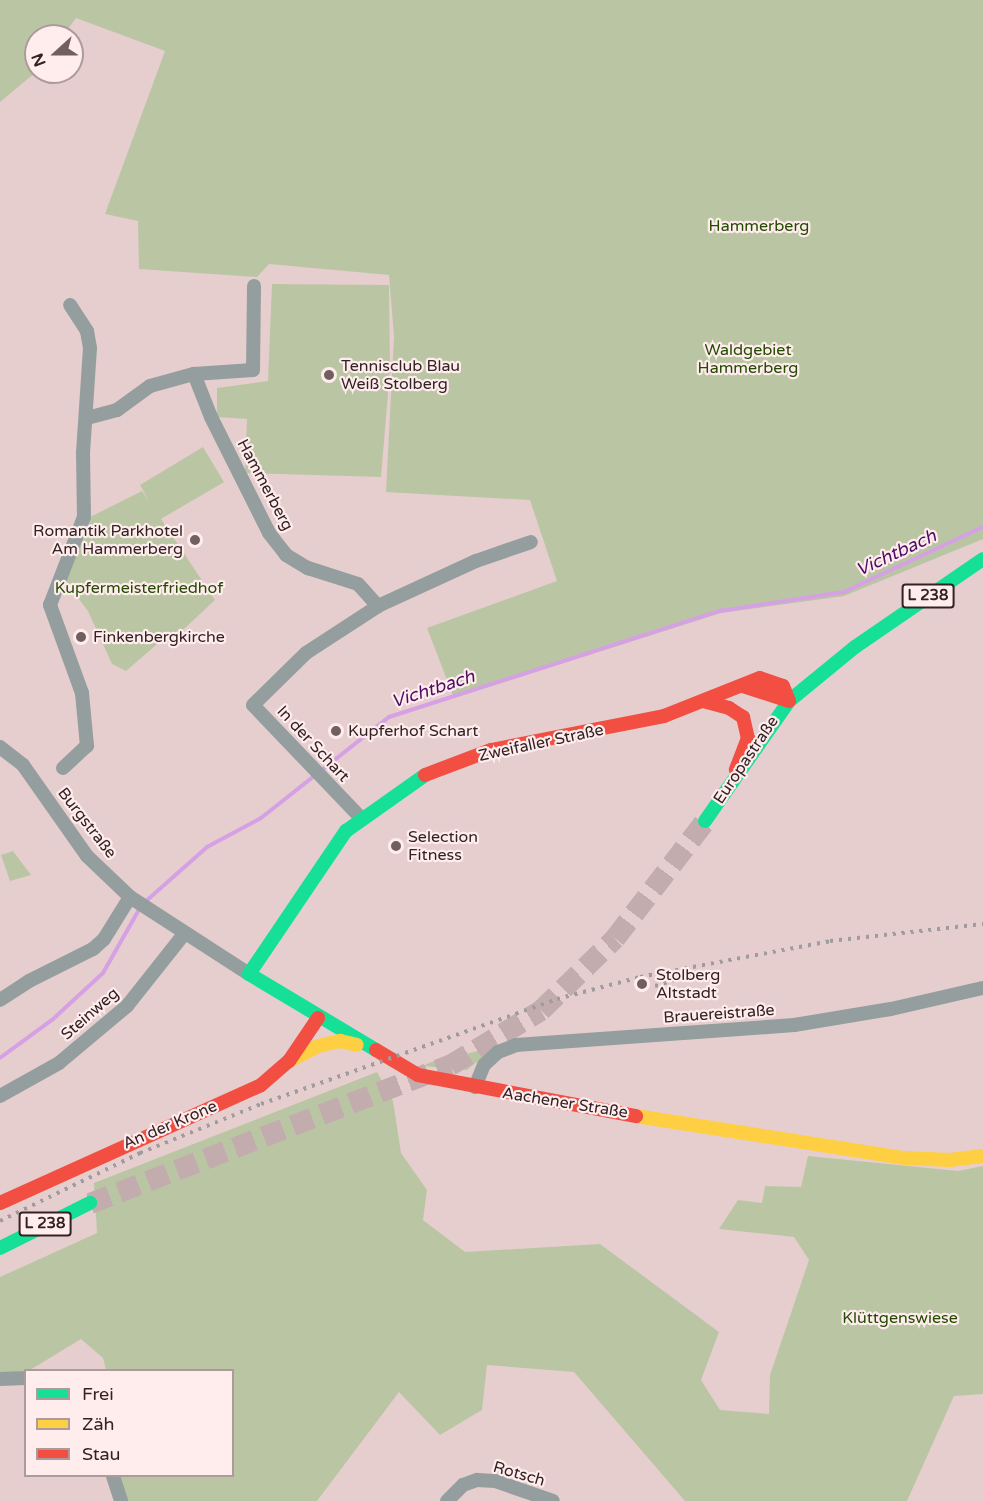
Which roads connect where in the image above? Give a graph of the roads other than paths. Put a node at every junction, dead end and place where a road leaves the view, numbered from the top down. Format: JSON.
{"nodes":[{"id":1,"x":254,"y":286,"type":"dead end"},
{"id":2,"x":70,"y":305,"type":"dead end"},
{"id":3,"x":194,"y":374,"type":"junction"},
{"id":4,"x":87,"y":418,"type":"junction"},
{"id":5,"x":531,"y":542,"type":"dead end"},
{"id":6,"x":983,"y":559,"type":"edge"},
{"id":7,"x":378,"y":606,"type":"junction"},
{"id":8,"x":703,"y":701,"type":"junction"},
{"id":9,"x":789,"y":701,"type":"junction"},
{"id":10,"x":0,"y":747,"type":"edge"},
{"id":11,"x":63,"y":768,"type":"dead end"},
{"id":12,"x":735,"y":773,"type":"junction"},
{"id":13,"x":361,"y":818,"type":"junction"},
{"id":14,"x":705,"y":820,"type":"tunnel mouth"},
{"id":15,"x":134,"y":900,"type":"junction"},
{"id":16,"x":184,"y":934,"type":"junction"},
{"id":17,"x":249,"y":974,"type":"junction"},
{"id":18,"x":983,"y":988,"type":"edge"},
{"id":19,"x":0,"y":1000,"type":"edge"},
{"id":20,"x":318,"y":1018,"type":"junction"},
{"id":21,"x":367,"y":1048,"type":"junction"},
{"id":22,"x":289,"y":1061,"type":"junction"},
{"id":23,"x":476,"y":1087,"type":"junction"},
{"id":24,"x":0,"y":1096,"type":"edge"},
{"id":25,"x":983,"y":1156,"type":"edge"},
{"id":26,"x":0,"y":1203,"type":"edge"},
{"id":27,"x":90,"y":1203,"type":"tunnel mouth"},
{"id":28,"x":0,"y":1248,"type":"edge"},
{"id":29,"x":24,"y":1378,"type":"edge"},
{"id":30,"x":0,"y":1379,"type":"edge"},
{"id":31,"x":113,"y":1477,"type":"edge"},
{"id":32,"x":121,"y":1501,"type":"edge"},
{"id":33,"x":447,"y":1501,"type":"edge"},
{"id":34,"x":553,"y":1501,"type":"edge"}],
"edges":[{"from":1,"to":3,"type":"street"},
{"from":2,"to":4,"type":"street"},
{"from":3,"to":4,"type":"street"},
{"from":3,"to":7,"type":"street","name":"Hammerberg"},
{"from":4,"to":11,"type":"street"},
{"from":5,"to":7,"type":"street"},
{"from":6,"to":9,"type":"street","number":"L 238"},
{"from":7,"to":13,"type":"street","name":"In der Schart"},
{"from":8,"to":9,"type":"street","name":"Zweifaller Straße"},
{"from":8,"to":12,"type":"street"},
{"from":8,"to":13,"type":"street","name":"Zweifaller Straße"},
{"from":9,"to":12,"type":"street","name":"Europastraße","number":"L 238"},
{"from":10,"to":15,"type":"street","name":"Burgstraße"},
{"from":12,"to":14,"type":"street","name":"Europastraße","number":"L 238"},
{"from":13,"to":17,"type":"street","name":"Zweifaller Straße"},
{"from":15,"to":16,"type":"street","name":"Burgstraße"},
{"from":15,"to":19,"type":"street"},
{"from":16,"to":17,"type":"street","name":"Aachener Straße"},
{"from":16,"to":24,"type":"street","name":"Steinweg"},
{"from":17,"to":20,"type":"street","name":"Aachener Straße"},
{"from":18,"to":23,"type":"street","name":"Brauereistraße"},
{"from":20,"to":21,"type":"street","name":"Aachener Straße"},
{"from":20,"to":22,"type":"street","name":"An der Krone"},
{"from":21,"to":22,"type":"street"},
{"from":21,"to":23,"type":"street","name":"Aachener Straße"},
{"from":22,"to":26,"type":"street","name":"An der Krone"},
{"from":23,"to":25,"type":"street","name":"Aachener Straße"},
{"from":27,"to":28,"type":"street","number":"L 238"},
{"from":29,"to":30,"type":"street"},
{"from":31,"to":32,"type":"street"},
{"from":33,"to":34,"type":"street","name":"Rotsch"}]}
